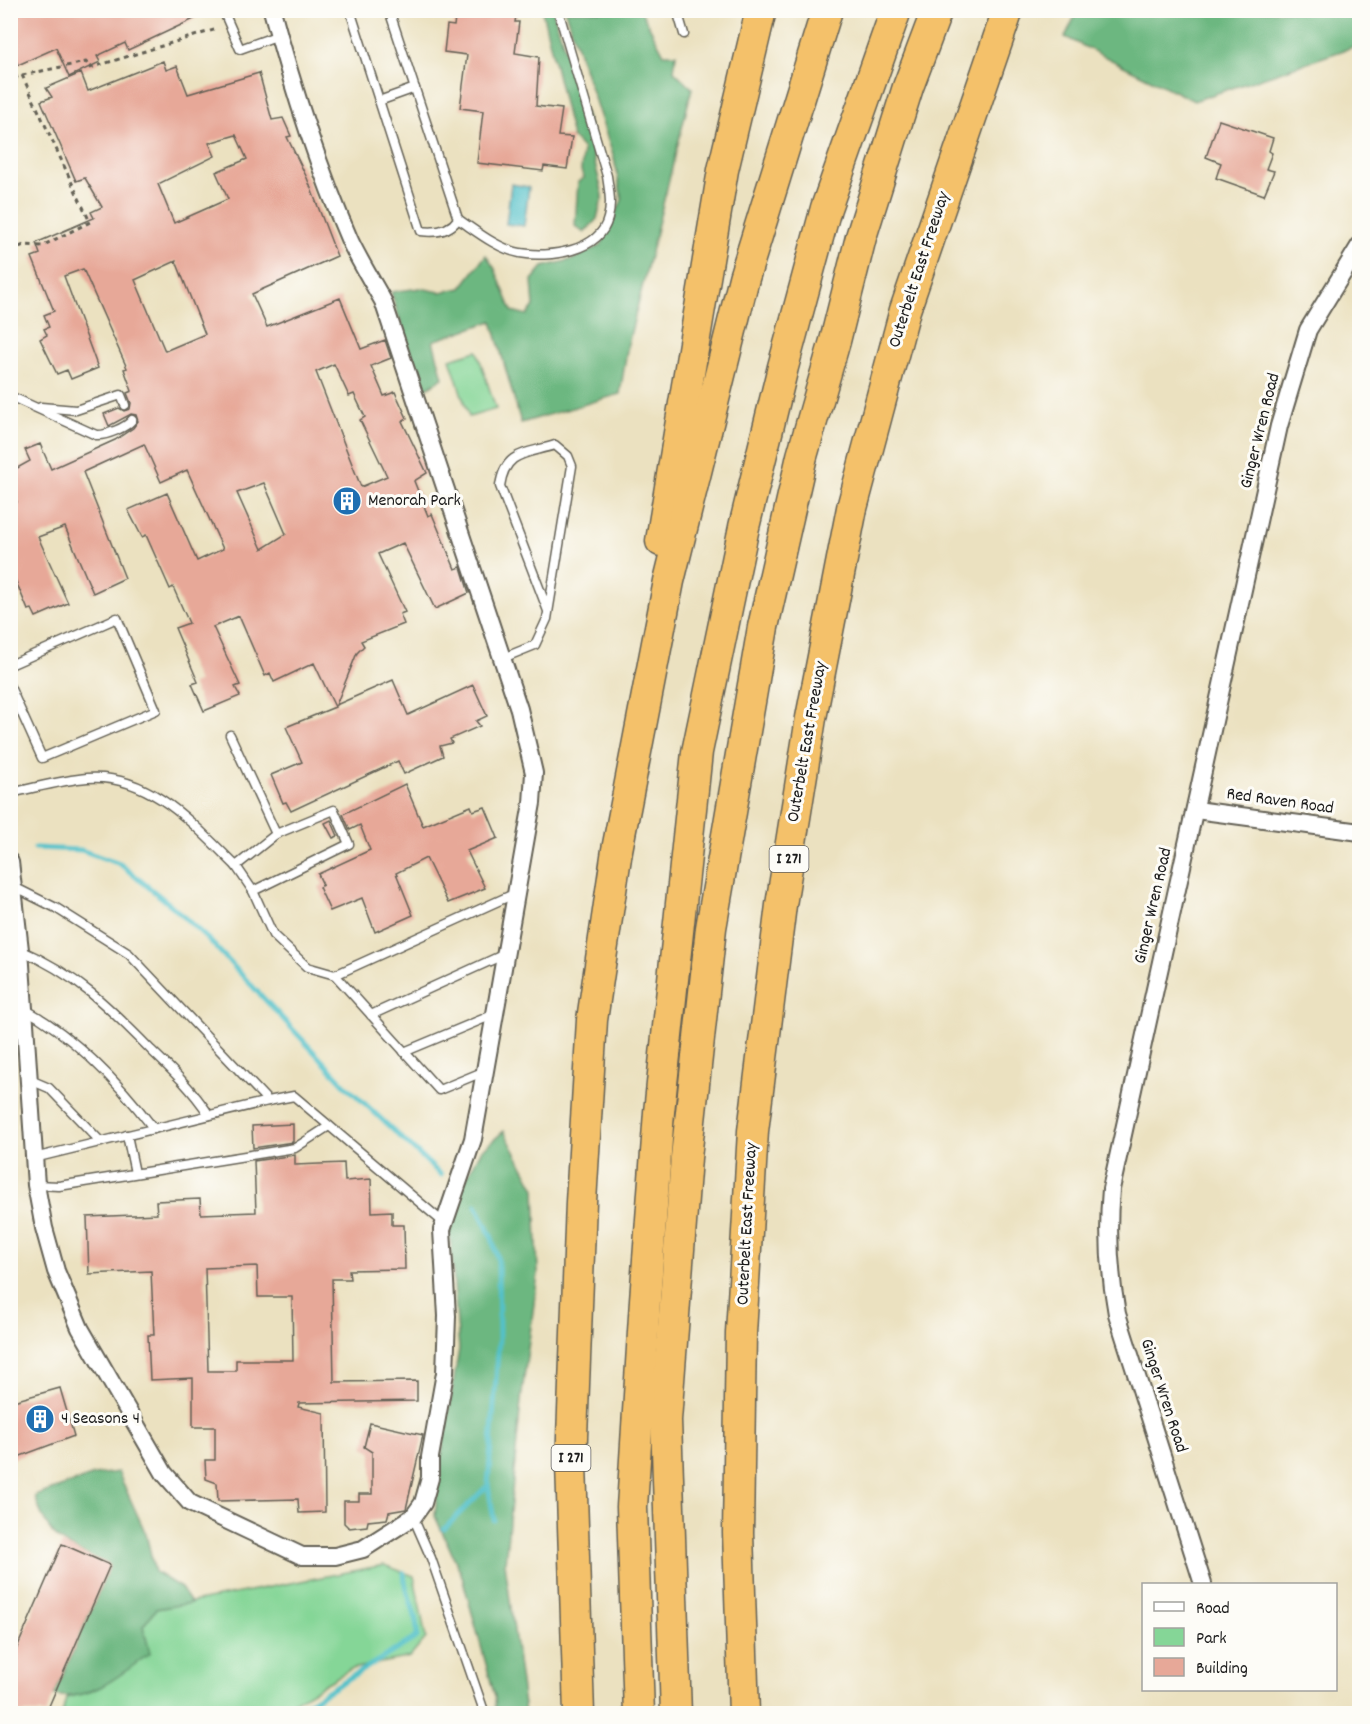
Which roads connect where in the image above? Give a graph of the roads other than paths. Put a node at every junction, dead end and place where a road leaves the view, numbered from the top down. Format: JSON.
{"nodes":[{"id":1,"x":223,"y":10,"type":"edge"},
{"id":2,"x":272,"y":10,"type":"edge"},
{"id":3,"x":350,"y":10,"type":"edge"},
{"id":4,"x":389,"y":10,"type":"edge"},
{"id":5,"x":558,"y":10,"type":"edge"},
{"id":6,"x":676,"y":10,"type":"edge"},
{"id":7,"x":761,"y":10,"type":"edge"},
{"id":8,"x":827,"y":10,"type":"edge"},
{"id":9,"x":896,"y":10,"type":"edge"},
{"id":10,"x":937,"y":10,"type":"edge"},
{"id":11,"x":1008,"y":10,"type":"edge"},
{"id":12,"x":684,"y":34,"type":"dead end"},
{"id":13,"x":279,"y":35,"type":"junction"},
{"id":14,"x":415,"y":88,"type":"junction"},
{"id":15,"x":379,"y":101,"type":"junction"},
{"id":16,"x":458,"y":219,"type":"junction"},
{"id":17,"x":1359,"y":245,"type":"edge"},
{"id":18,"x":10,"y":396,"type":"edge"},
{"id":19,"x":125,"y":405,"type":"dead end"},
{"id":20,"x":34,"y":406,"type":"junction"},
{"id":21,"x":132,"y":420,"type":"dead end"},
{"id":22,"x":548,"y":611,"type":"junction"},
{"id":23,"x":503,"y":658,"type":"junction"},
{"id":24,"x":10,"y":665,"type":"edge"},
{"id":25,"x":10,"y":687,"type":"edge"},
{"id":26,"x":230,"y":735,"type":"dead end"},
{"id":27,"x":10,"y":793,"type":"edge"},
{"id":28,"x":1196,"y":810,"type":"junction"},
{"id":29,"x":1359,"y":832,"type":"edge"},
{"id":30,"x":276,"y":834,"type":"junction"},
{"id":31,"x":617,"y":850,"type":"junction"},
{"id":32,"x":10,"y":862,"type":"edge"},
{"id":33,"x":236,"y":866,"type":"junction"},
{"id":34,"x":13,"y":887,"type":"junction"},
{"id":35,"x":253,"y":891,"type":"junction"},
{"id":36,"x":516,"y":893,"type":"junction"},
{"id":37,"x":20,"y":950,"type":"junction"},
{"id":38,"x":505,"y":954,"type":"junction"},
{"id":39,"x":335,"y":975,"type":"junction"},
{"id":40,"x":23,"y":1007,"type":"junction"},
{"id":41,"x":495,"y":1014,"type":"junction"},
{"id":42,"x":371,"y":1015,"type":"junction"},
{"id":43,"x":404,"y":1052,"type":"junction"},
{"id":44,"x":485,"y":1071,"type":"junction"},
{"id":45,"x":27,"y":1079,"type":"junction"},
{"id":46,"x":268,"y":1101,"type":"junction"},
{"id":47,"x":209,"y":1115,"type":"junction"},
{"id":48,"x":329,"y":1126,"type":"junction"},
{"id":49,"x":154,"y":1129,"type":"junction"},
{"id":50,"x":127,"y":1135,"type":"junction"},
{"id":51,"x":101,"y":1142,"type":"junction"},
{"id":52,"x":34,"y":1158,"type":"junction"},
{"id":53,"x":135,"y":1173,"type":"junction"},
{"id":54,"x":36,"y":1185,"type":"junction"},
{"id":55,"x":444,"y":1223,"type":"junction"},
{"id":56,"x":413,"y":1518,"type":"junction"},
{"id":57,"x":1203,"y":1583,"type":"edge"},
{"id":58,"x":485,"y":1713,"type":"edge"},
{"id":59,"x":579,"y":1713,"type":"edge"},
{"id":60,"x":639,"y":1713,"type":"edge"},
{"id":61,"x":676,"y":1713,"type":"edge"},
{"id":62,"x":744,"y":1713,"type":"edge"}],
"edges":[{"from":1,"to":13,"type":"lane"},
{"from":2,"to":13,"type":"street"},
{"from":3,"to":15,"type":"lane"},
{"from":4,"to":14,"type":"lane"},
{"from":5,"to":16,"type":"lane"},
{"from":6,"to":12,"type":"lane"},
{"from":7,"to":31,"type":"highway"},
{"from":8,"to":31,"type":"highway","number":"I 271"},
{"from":9,"to":60,"type":"highway"},
{"from":10,"to":61,"type":"highway"},
{"from":11,"to":62,"type":"highway","name":"Outerbelt East Freeway","number":"I 271"},
{"from":13,"to":23,"type":"street"},
{"from":14,"to":15,"type":"lane"},
{"from":14,"to":16,"type":"lane"},
{"from":15,"to":16,"type":"lane"},
{"from":17,"to":28,"type":"street","name":"Ginger Wren Road"},
{"from":18,"to":20,"type":"lane"},
{"from":19,"to":20,"type":"lane"},
{"from":20,"to":21,"type":"lane"},
{"from":22,"to":22,"type":"lane"},
{"from":22,"to":23,"type":"lane"},
{"from":23,"to":36,"type":"street"},
{"from":24,"to":25,"type":"lane"},
{"from":26,"to":30,"type":"lane"},
{"from":27,"to":33,"type":"lane"},
{"from":28,"to":29,"type":"street","name":"Red Raven Road"},
{"from":28,"to":57,"type":"street","name":"Ginger Wren Road"},
{"from":30,"to":33,"type":"lane"},
{"from":30,"to":35,"type":"lane"},
{"from":31,"to":59,"type":"highway","number":"I 271"},
{"from":32,"to":34,"type":"street"},
{"from":33,"to":35,"type":"lane"},
{"from":34,"to":37,"type":"street"},
{"from":34,"to":46,"type":"lane"},
{"from":35,"to":39,"type":"lane"},
{"from":36,"to":38,"type":"street"},
{"from":36,"to":39,"type":"lane"},
{"from":37,"to":40,"type":"street"},
{"from":37,"to":47,"type":"lane"},
{"from":38,"to":41,"type":"street"},
{"from":38,"to":42,"type":"lane"},
{"from":39,"to":42,"type":"lane"},
{"from":40,"to":45,"type":"street"},
{"from":40,"to":49,"type":"lane"},
{"from":41,"to":43,"type":"lane"},
{"from":41,"to":44,"type":"street"},
{"from":42,"to":43,"type":"lane"},
{"from":43,"to":44,"type":"lane"},
{"from":44,"to":55,"type":"street"},
{"from":45,"to":51,"type":"lane"},
{"from":45,"to":52,"type":"street"},
{"from":46,"to":47,"type":"lane"},
{"from":46,"to":48,"type":"lane"},
{"from":47,"to":49,"type":"lane"},
{"from":48,"to":53,"type":"lane"},
{"from":48,"to":55,"type":"lane"},
{"from":49,"to":50,"type":"lane"},
{"from":50,"to":51,"type":"lane"},
{"from":50,"to":53,"type":"lane"},
{"from":51,"to":52,"type":"lane"},
{"from":52,"to":54,"type":"street"},
{"from":53,"to":54,"type":"lane"},
{"from":54,"to":56,"type":"street"},
{"from":55,"to":56,"type":"street"},
{"from":56,"to":58,"type":"lane"}]}
